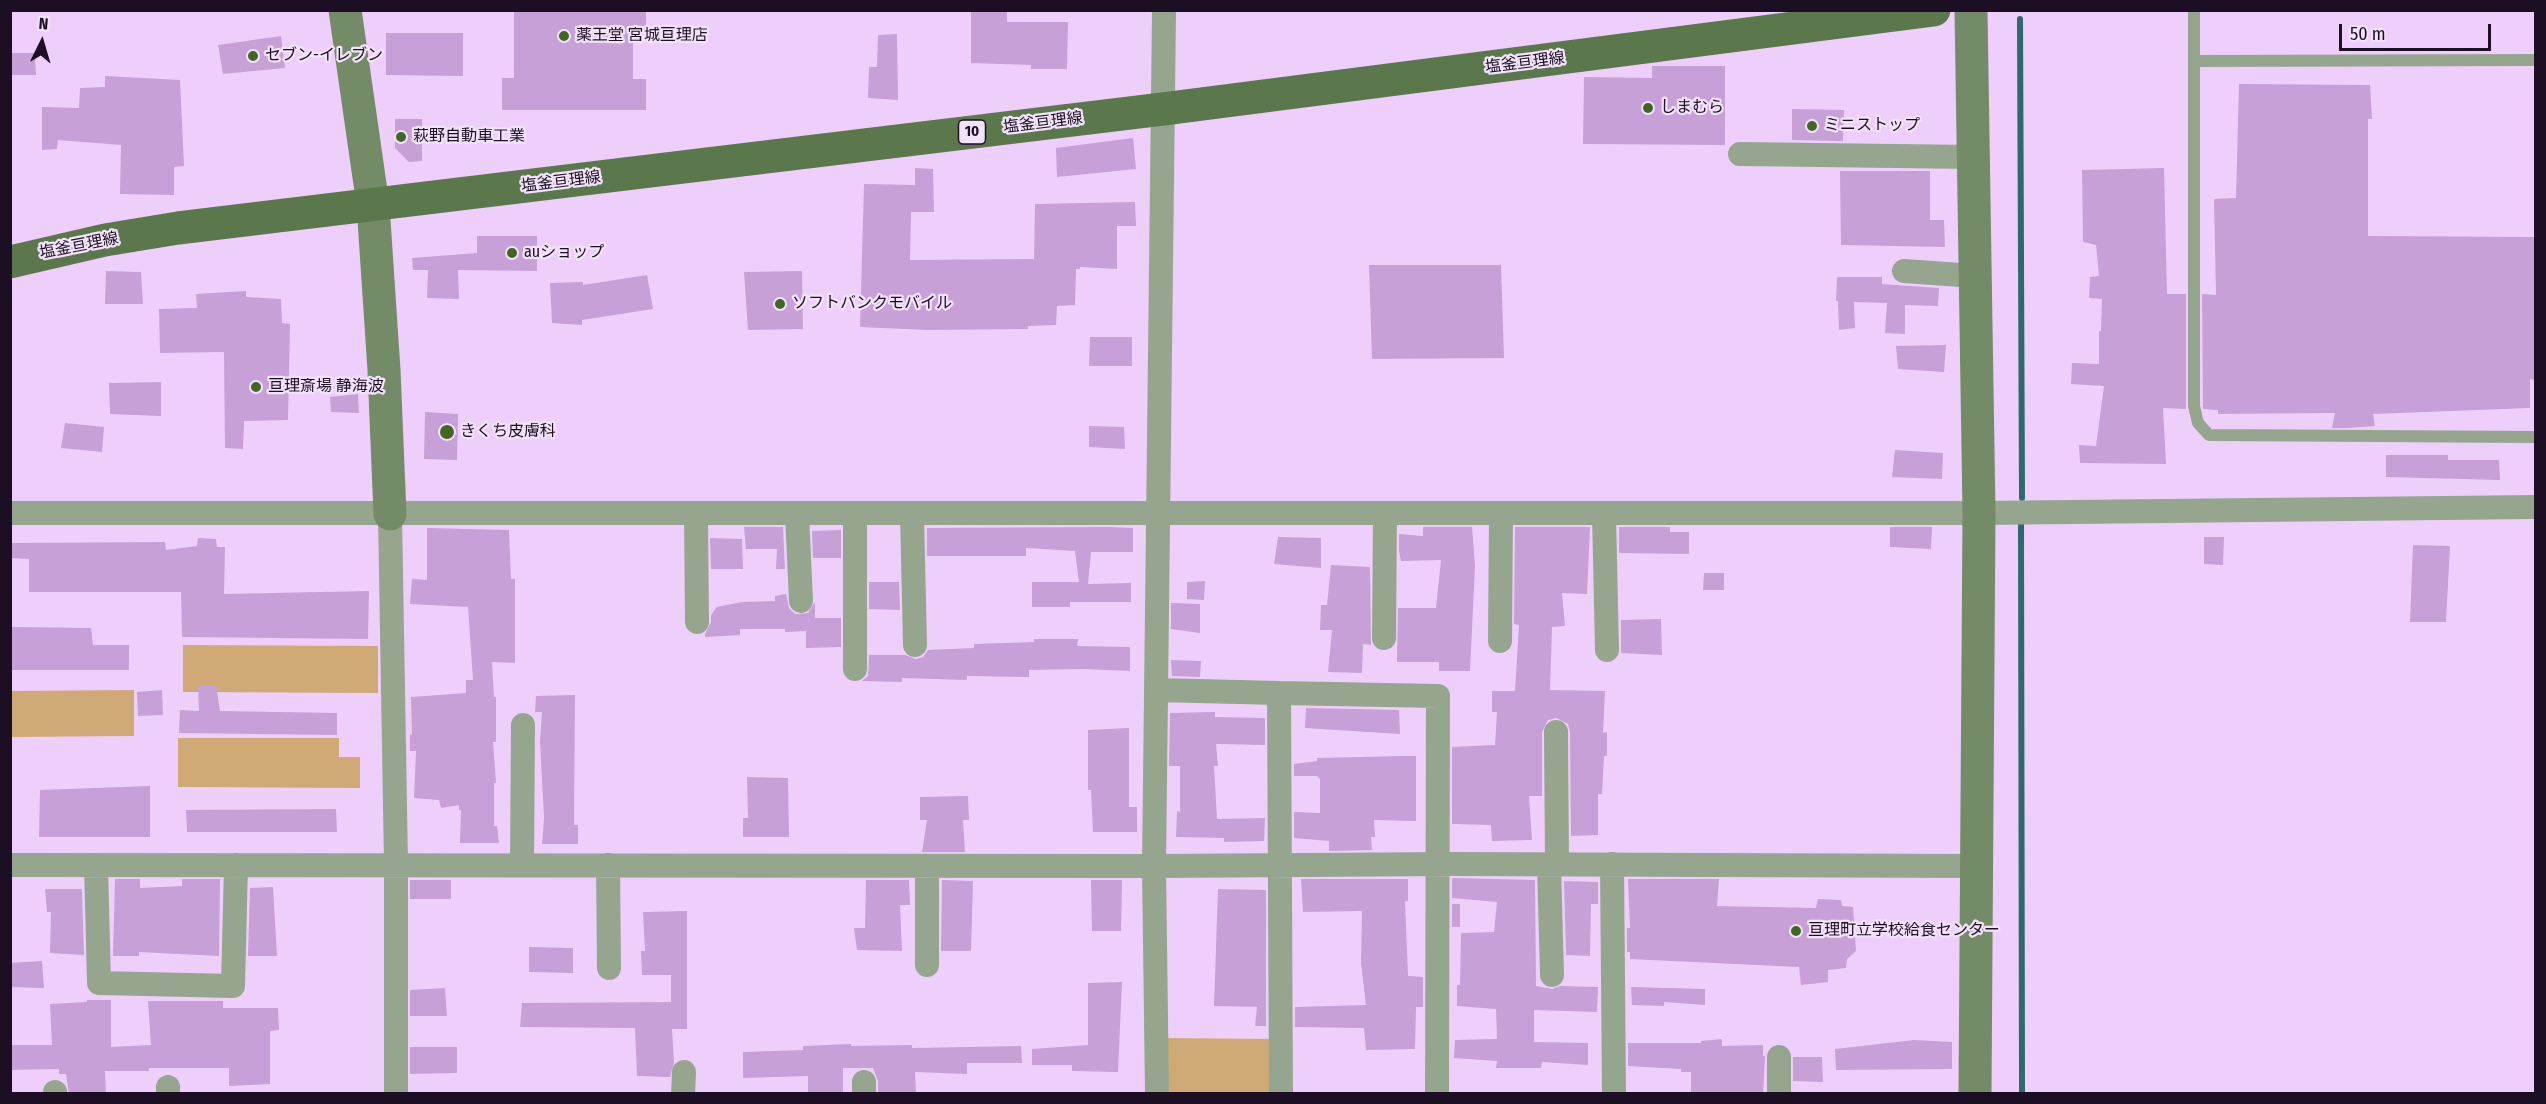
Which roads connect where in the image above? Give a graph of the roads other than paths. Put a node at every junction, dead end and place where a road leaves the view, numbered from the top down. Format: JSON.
{"nodes":[{"id":1,"x":345,"y":10,"type":"edge"},
{"id":2,"x":1164,"y":10,"type":"edge"},
{"id":3,"x":1934,"y":10,"type":"edge"},
{"id":4,"x":1971,"y":10,"type":"edge"},
{"id":5,"x":2194,"y":10,"type":"edge"},
{"id":6,"x":2535,"y":60,"type":"edge"},
{"id":7,"x":2194,"y":61,"type":"junction"},
{"id":8,"x":1163,"y":109,"type":"junction"},
{"id":9,"x":1740,"y":154,"type":"dead end"},
{"id":10,"x":1973,"y":157,"type":"junction"},
{"id":11,"x":373,"y":206,"type":"junction"},
{"id":12,"x":10,"y":262,"type":"edge"},
{"id":13,"x":1904,"y":271,"type":"dead end"},
{"id":14,"x":1975,"y":276,"type":"junction"},
{"id":15,"x":2535,"y":437,"type":"edge"},
{"id":16,"x":2535,"y":507,"type":"edge"},
{"id":17,"x":10,"y":513,"type":"edge"},
{"id":18,"x":1979,"y":513,"type":"junction"},
{"id":19,"x":390,"y":514,"type":"junction"},
{"id":20,"x":696,"y":514,"type":"junction"},
{"id":21,"x":798,"y":514,"type":"junction"},
{"id":22,"x":855,"y":514,"type":"junction"},
{"id":23,"x":912,"y":514,"type":"junction"},
{"id":24,"x":1158,"y":514,"type":"junction"},
{"id":25,"x":1385,"y":514,"type":"junction"},
{"id":26,"x":1501,"y":514,"type":"junction"},
{"id":27,"x":1604,"y":514,"type":"junction"},
{"id":28,"x":801,"y":601,"type":"dead end"},
{"id":29,"x":697,"y":622,"type":"dead end"},
{"id":30,"x":1384,"y":638,"type":"dead end"},
{"id":31,"x":1500,"y":641,"type":"dead end"},
{"id":32,"x":915,"y":645,"type":"dead end"},
{"id":33,"x":1607,"y":650,"type":"dead end"},
{"id":34,"x":855,"y":669,"type":"dead end"},
{"id":35,"x":1156,"y":690,"type":"junction"},
{"id":36,"x":1279,"y":693,"type":"junction"},
{"id":37,"x":523,"y":725,"type":"dead end"},
{"id":38,"x":1556,"y":732,"type":"dead end"},
{"id":39,"x":1279,"y":864,"type":"junction"},
{"id":40,"x":1437,"y":864,"type":"junction"},
{"id":41,"x":1612,"y":864,"type":"junction"},
{"id":42,"x":10,"y":865,"type":"edge"},
{"id":43,"x":96,"y":865,"type":"junction"},
{"id":44,"x":236,"y":865,"type":"junction"},
{"id":45,"x":396,"y":865,"type":"junction"},
{"id":46,"x":522,"y":865,"type":"junction"},
{"id":47,"x":608,"y":865,"type":"junction"},
{"id":48,"x":1553,"y":865,"type":"junction"},
{"id":49,"x":927,"y":866,"type":"junction"},
{"id":50,"x":1154,"y":866,"type":"junction"},
{"id":51,"x":1975,"y":866,"type":"junction"},
{"id":52,"x":927,"y":965,"type":"dead end"},
{"id":53,"x":609,"y":968,"type":"dead end"},
{"id":54,"x":1552,"y":975,"type":"dead end"},
{"id":55,"x":1779,"y":1057,"type":"dead end"},
{"id":56,"x":396,"y":1094,"type":"edge"},
{"id":57,"x":1157,"y":1094,"type":"edge"},
{"id":58,"x":1281,"y":1094,"type":"edge"},
{"id":59,"x":1437,"y":1094,"type":"edge"},
{"id":60,"x":1614,"y":1094,"type":"edge"},
{"id":61,"x":1779,"y":1094,"type":"edge"},
{"id":62,"x":1975,"y":1094,"type":"edge"}],
"edges":[{"from":1,"to":11,"type":"street"},
{"from":2,"to":8,"type":"street"},
{"from":3,"to":8,"type":"main road","name":"塩釜亘理線","number":"10"},
{"from":4,"to":10,"type":"street"},
{"from":5,"to":7,"type":"lane"},
{"from":6,"to":7,"type":"lane"},
{"from":7,"to":15,"type":"lane"},
{"from":8,"to":11,"type":"main road","name":"塩釜亘理線","number":"10"},
{"from":8,"to":24,"type":"street"},
{"from":9,"to":10,"type":"street"},
{"from":10,"to":14,"type":"street"},
{"from":11,"to":12,"type":"main road","name":"塩釜亘理線","number":"10"},
{"from":11,"to":19,"type":"street"},
{"from":13,"to":14,"type":"street"},
{"from":14,"to":18,"type":"street"},
{"from":16,"to":18,"type":"street"},
{"from":17,"to":19,"type":"street"},
{"from":18,"to":27,"type":"street"},
{"from":18,"to":51,"type":"street"},
{"from":19,"to":20,"type":"street"},
{"from":19,"to":45,"type":"street"},
{"from":20,"to":21,"type":"street"},
{"from":20,"to":29,"type":"street"},
{"from":21,"to":22,"type":"street"},
{"from":21,"to":28,"type":"street"},
{"from":22,"to":23,"type":"street"},
{"from":22,"to":34,"type":"street"},
{"from":23,"to":24,"type":"street"},
{"from":23,"to":32,"type":"street"},
{"from":24,"to":25,"type":"street"},
{"from":24,"to":35,"type":"street"},
{"from":25,"to":26,"type":"street"},
{"from":25,"to":30,"type":"street"},
{"from":26,"to":27,"type":"street"},
{"from":26,"to":31,"type":"street"},
{"from":27,"to":33,"type":"street"},
{"from":35,"to":36,"type":"street"},
{"from":35,"to":50,"type":"street"},
{"from":36,"to":39,"type":"street"},
{"from":36,"to":40,"type":"street"},
{"from":37,"to":46,"type":"street"},
{"from":38,"to":48,"type":"street"},
{"from":39,"to":40,"type":"street"},
{"from":39,"to":50,"type":"street"},
{"from":39,"to":58,"type":"street"},
{"from":40,"to":48,"type":"street"},
{"from":40,"to":59,"type":"street"},
{"from":41,"to":48,"type":"street"},
{"from":41,"to":51,"type":"street"},
{"from":41,"to":60,"type":"street"},
{"from":42,"to":43,"type":"street"},
{"from":43,"to":44,"type":"street"},
{"from":43,"to":44,"type":"street"},
{"from":44,"to":45,"type":"street"},
{"from":45,"to":46,"type":"street"},
{"from":45,"to":56,"type":"street"},
{"from":46,"to":47,"type":"street"},
{"from":47,"to":49,"type":"street"},
{"from":47,"to":53,"type":"street"},
{"from":48,"to":54,"type":"street"},
{"from":49,"to":50,"type":"street"},
{"from":49,"to":52,"type":"street"},
{"from":50,"to":57,"type":"street"},
{"from":51,"to":62,"type":"street"},
{"from":55,"to":61,"type":"street"}]}
